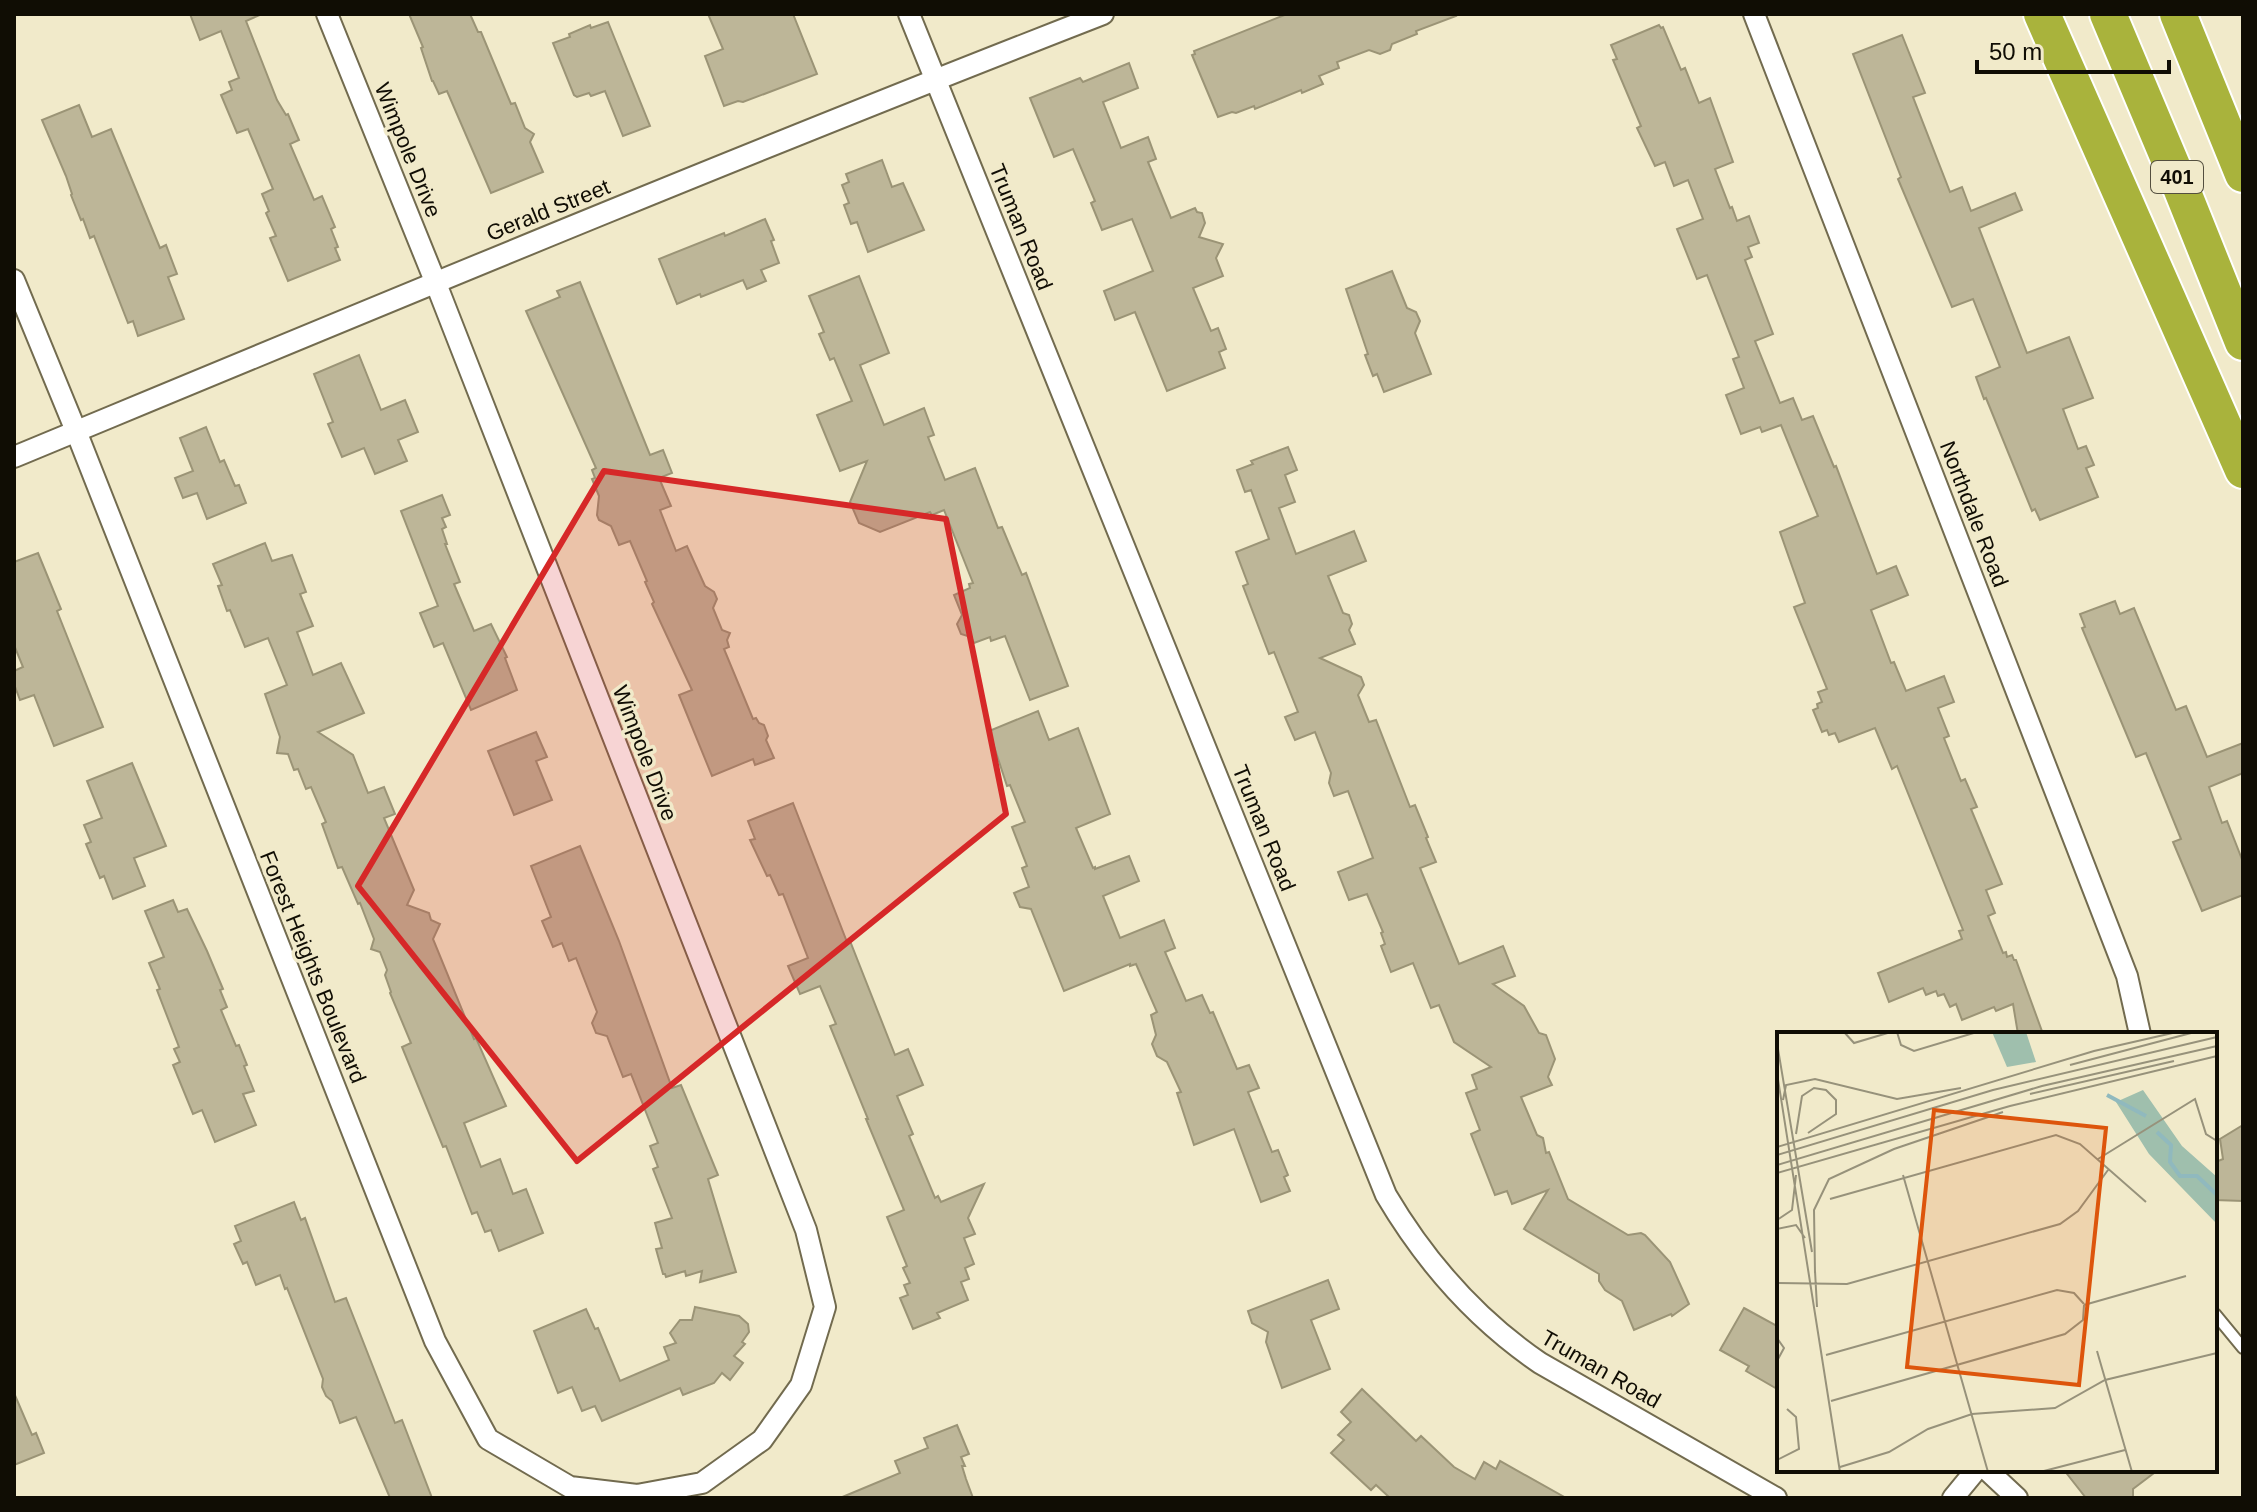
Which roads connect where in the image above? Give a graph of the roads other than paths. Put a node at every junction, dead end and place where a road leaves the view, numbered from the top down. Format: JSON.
{"nodes":[{"id":1,"x":327,"y":14,"type":"edge"},
{"id":2,"x":909,"y":14,"type":"edge"},
{"id":3,"x":1103,"y":14,"type":"edge"},
{"id":4,"x":1754,"y":14,"type":"edge"},
{"id":5,"x":2042,"y":14,"type":"edge"},
{"id":6,"x":2108,"y":14,"type":"edge"},
{"id":7,"x":2178,"y":14,"type":"edge"},
{"id":8,"x":935,"y":79,"type":"junction"},
{"id":9,"x":2243,"y":174,"type":"edge"},
{"id":10,"x":14,"y":280,"type":"edge"},
{"id":11,"x":435,"y":281,"type":"junction"},
{"id":12,"x":2243,"y":342,"type":"edge"},
{"id":13,"x":76,"y":431,"type":"junction"},
{"id":14,"x":14,"y":457,"type":"edge"},
{"id":15,"x":2243,"y":470,"type":"edge"},
{"id":16,"x":2140,"y":1032,"type":"edge"},
{"id":17,"x":2217,"y":1316,"type":"edge"},
{"id":18,"x":2243,"y":1348,"type":"edge"},
{"id":19,"x":1974,"y":1472,"type":"edge"},
{"id":20,"x":1989,"y":1472,"type":"edge"},
{"id":21,"x":705,"y":1491,"type":"edge"},
{"id":22,"x":1776,"y":1498,"type":"edge"},
{"id":23,"x":1953,"y":1498,"type":"edge"},
{"id":24,"x":2017,"y":1498,"type":"edge"}],
"edges":[{"from":1,"to":11,"type":"street","name":"Wimpole Drive"},
{"from":2,"to":8,"type":"street","name":"Truman Road"},
{"from":3,"to":8,"type":"street","name":"Gerald Street"},
{"from":4,"to":16,"type":"street","name":"Northdale Road"},
{"from":5,"to":15,"type":"highway"},
{"from":6,"to":12,"type":"highway","number":"401"},
{"from":7,"to":9,"type":"highway","number":"401"},
{"from":8,"to":11,"type":"street","name":"Gerald Street"},
{"from":8,"to":22,"type":"street","name":"Truman Road"},
{"from":10,"to":13,"type":"street","name":"Forest Heights Boulevard"},
{"from":11,"to":13,"type":"street","name":"Gerald Street"},
{"from":11,"to":21,"type":"street","name":"Wimpole Drive"},
{"from":13,"to":14,"type":"street","name":"Gerald Street"},
{"from":13,"to":21,"type":"street","name":"Forest Heights Boulevard"},
{"from":17,"to":18,"type":"lane"},
{"from":19,"to":23,"type":"street"},
{"from":20,"to":24,"type":"street"}]}
